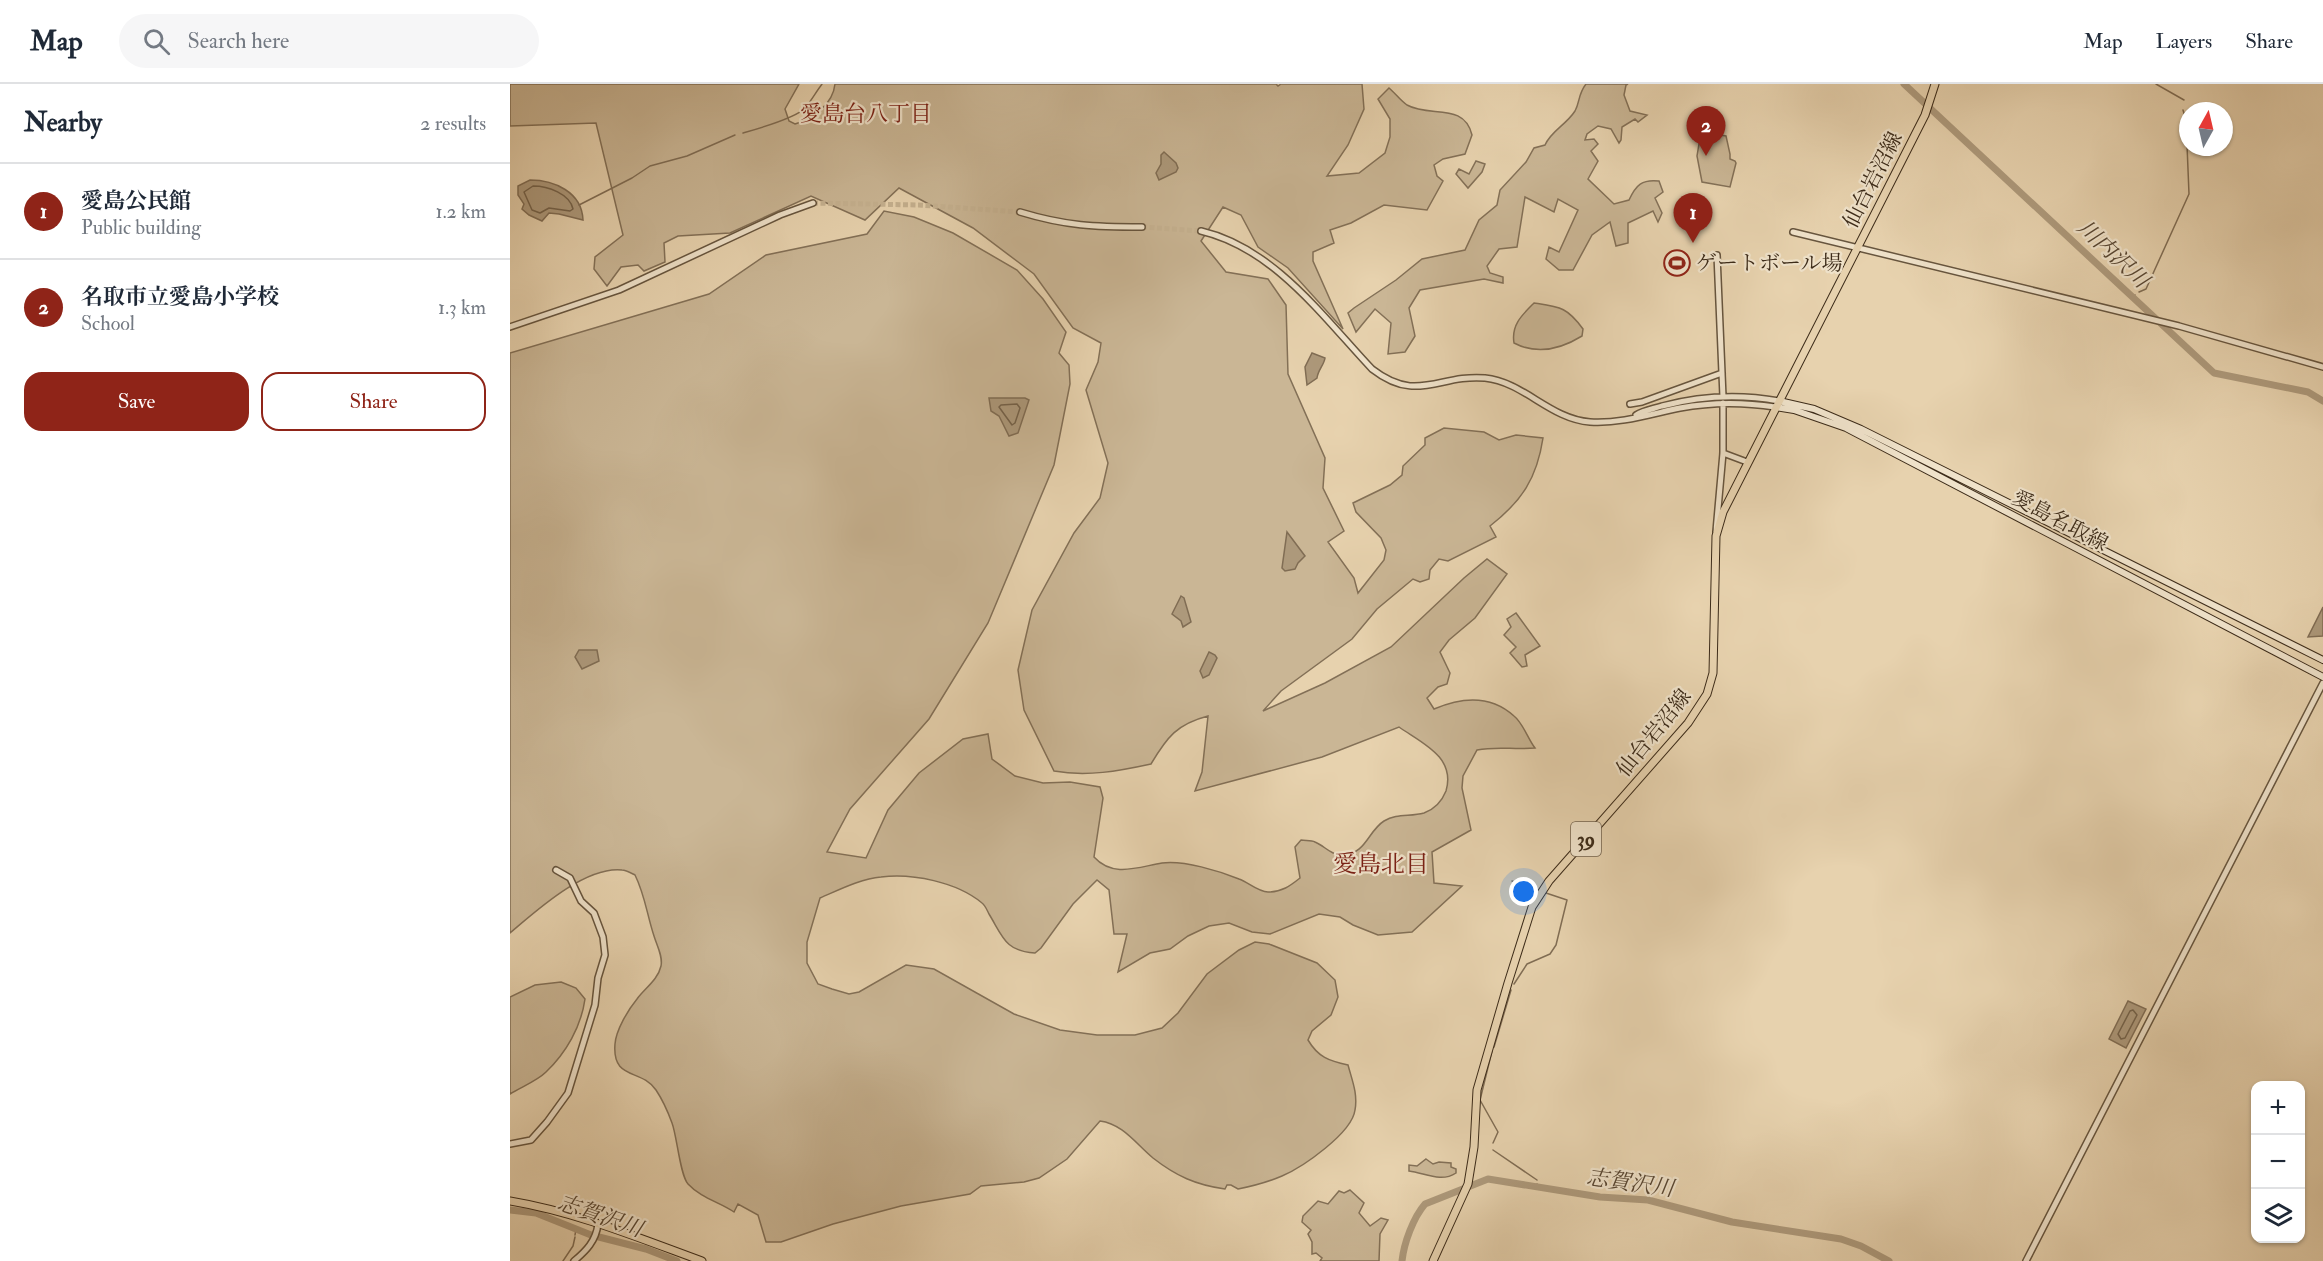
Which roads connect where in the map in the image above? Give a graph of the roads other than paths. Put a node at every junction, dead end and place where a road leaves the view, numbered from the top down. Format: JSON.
{"nodes":[{"id":1,"x":1935,"y":84,"type":"edge"},
{"id":2,"x":813,"y":202,"type":"tunnel mouth"},
{"id":3,"x":1020,"y":212,"type":"tunnel mouth"},
{"id":4,"x":1142,"y":227,"type":"tunnel mouth"},
{"id":5,"x":1201,"y":231,"type":"tunnel mouth"},
{"id":6,"x":1793,"y":232,"type":"dead end"},
{"id":7,"x":1857,"y":247,"type":"junction"},
{"id":8,"x":1718,"y":255,"type":"dead end"},
{"id":9,"x":510,"y":327,"type":"edge"},
{"id":10,"x":2323,"y":367,"type":"edge"},
{"id":11,"x":1722,"y":373,"type":"junction"},
{"id":12,"x":1723,"y":400,"type":"junction"},
{"id":13,"x":1630,"y":404,"type":"dead end"},
{"id":14,"x":1777,"y":404,"type":"junction"},
{"id":15,"x":1723,"y":453,"type":"junction"},
{"id":16,"x":1747,"y":462,"type":"junction"},
{"id":17,"x":1716,"y":536,"type":"junction"},
{"id":18,"x":2323,"y":660,"type":"edge"},
{"id":19,"x":2323,"y":677,"type":"edge"},
{"id":20,"x":2323,"y":683,"type":"edge"},
{"id":21,"x":556,"y":870,"type":"dead end"},
{"id":22,"x":510,"y":1144,"type":"edge"},
{"id":23,"x":510,"y":1201,"type":"edge"},
{"id":24,"x":597,"y":1227,"type":"junction"},
{"id":25,"x":574,"y":1261,"type":"edge"},
{"id":26,"x":702,"y":1261,"type":"edge"},
{"id":27,"x":1433,"y":1261,"type":"edge"},
{"id":28,"x":2026,"y":1261,"type":"edge"}],
"edges":[{"from":1,"to":7,"type":"main road","name":"仙台岩沼線","number":"39"},
{"from":2,"to":9,"type":"street"},
{"from":3,"to":4,"type":"street"},
{"from":5,"to":12,"type":"street"},
{"from":6,"to":7,"type":"street"},
{"from":7,"to":10,"type":"street"},
{"from":7,"to":14,"type":"main road","name":"仙台岩沼線","number":"39"},
{"from":8,"to":11,"type":"street"},
{"from":11,"to":12,"type":"street"},
{"from":11,"to":13,"type":"street"},
{"from":12,"to":14,"type":"street"},
{"from":12,"to":15,"type":"street"},
{"from":14,"to":16,"type":"main road","name":"仙台岩沼線","number":"39"},
{"from":14,"to":18,"type":"main road","name":"愛島名取線"},
{"from":14,"to":19,"type":"main road","name":"愛島名取線"},
{"from":15,"to":16,"type":"street"},
{"from":15,"to":17,"type":"street"},
{"from":16,"to":17,"type":"main road","name":"仙台岩沼線","number":"39"},
{"from":17,"to":27,"type":"main road","name":"仙台岩沼線","number":"39"},
{"from":20,"to":28,"type":"street"},
{"from":21,"to":22,"type":"street"},
{"from":23,"to":24,"type":"main road"},
{"from":24,"to":25,"type":"street"},
{"from":24,"to":26,"type":"main road"}]}
